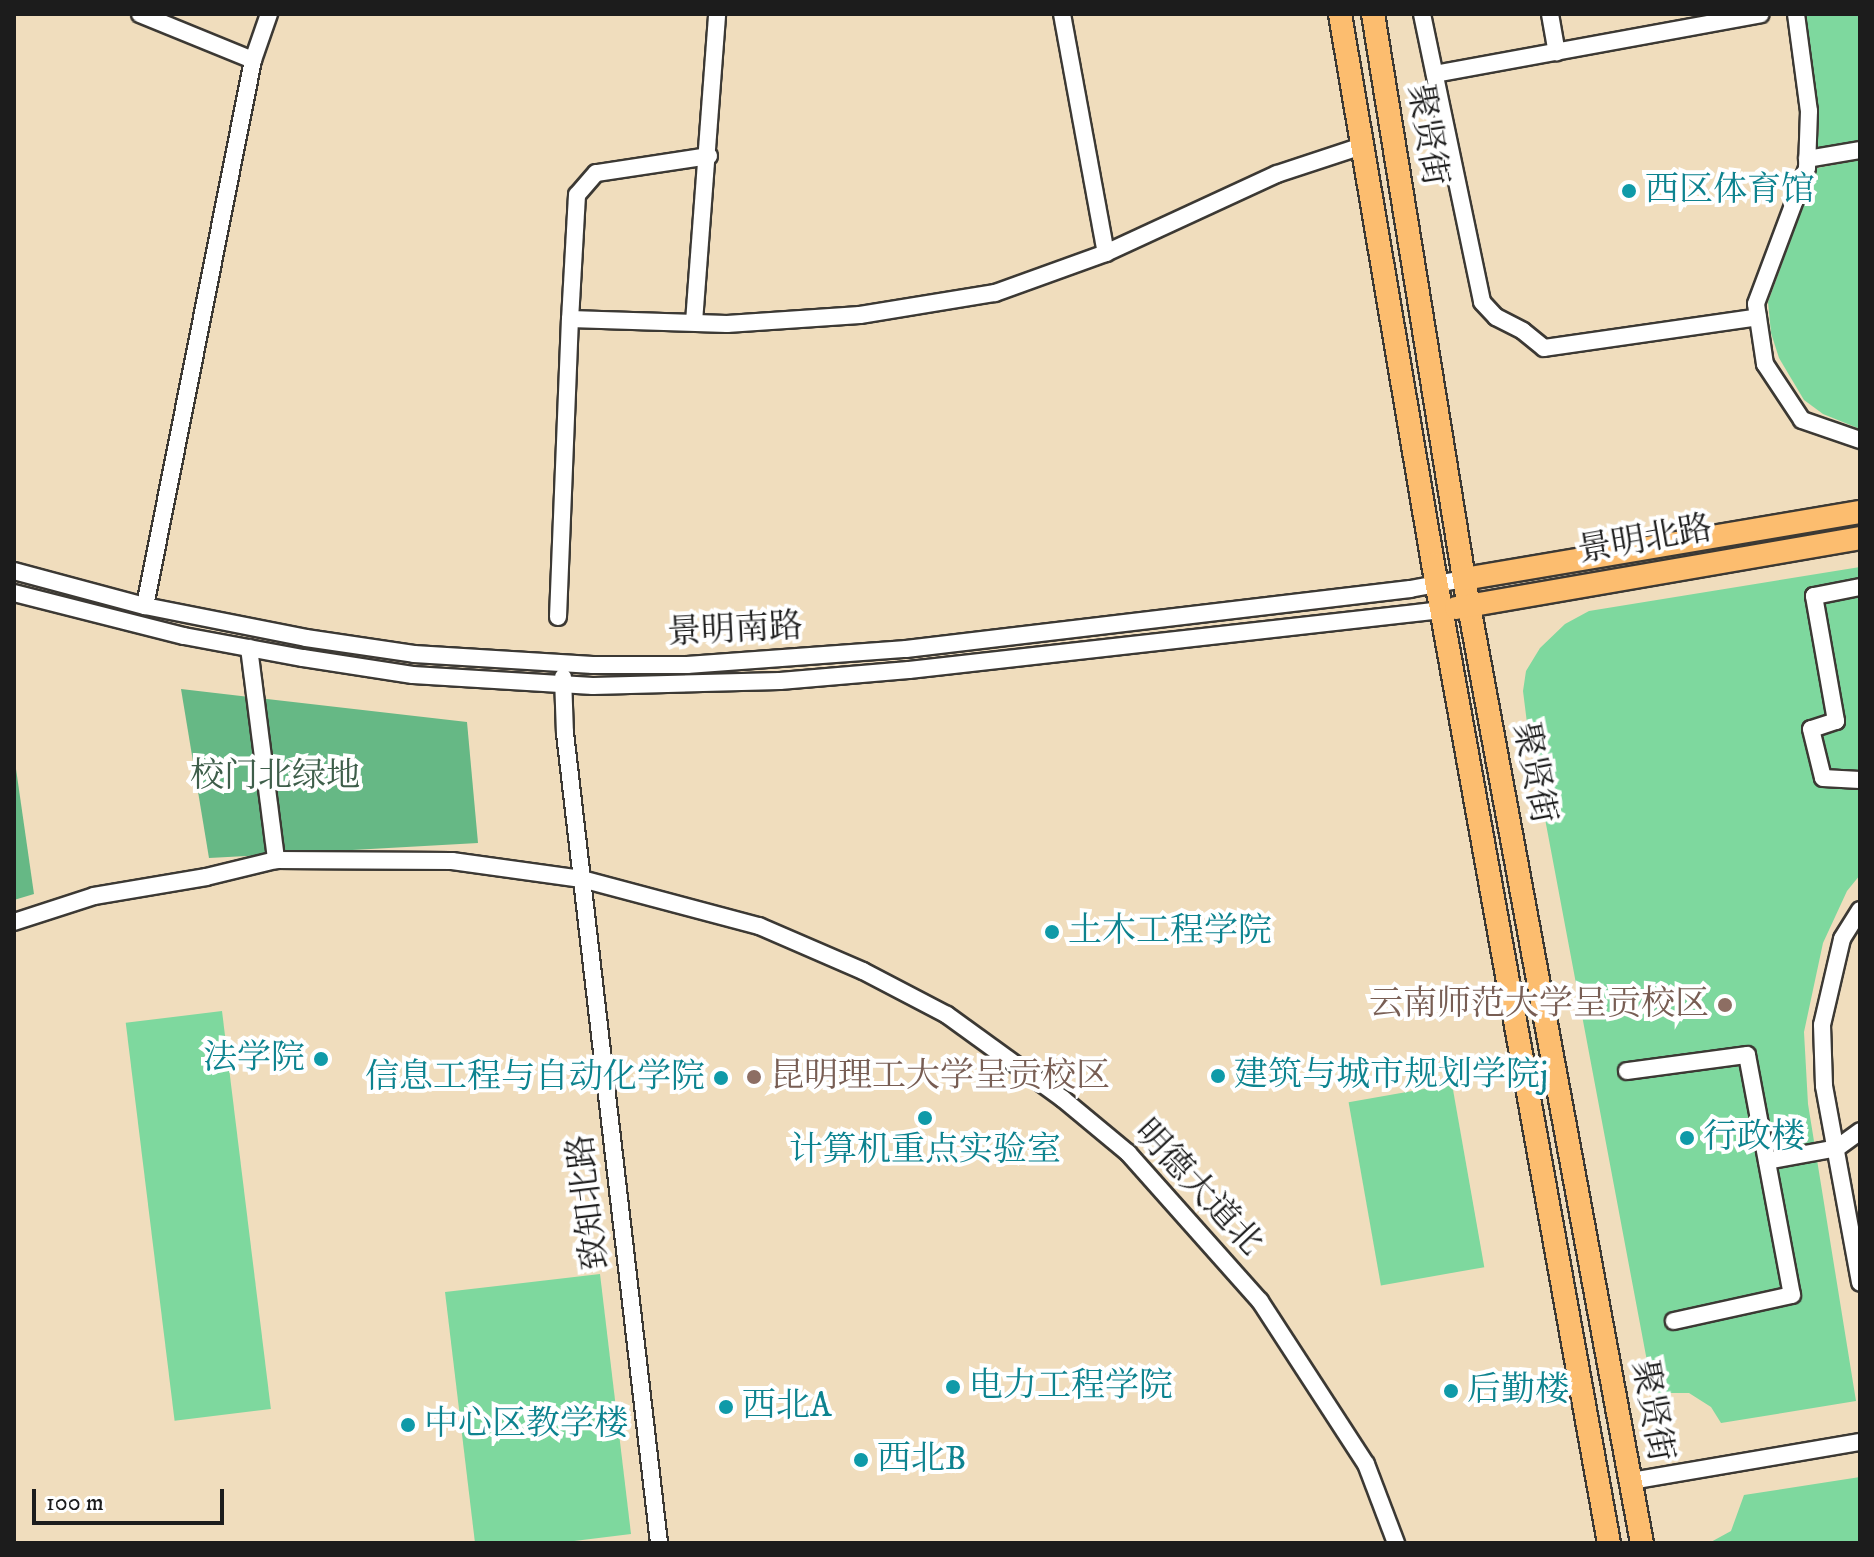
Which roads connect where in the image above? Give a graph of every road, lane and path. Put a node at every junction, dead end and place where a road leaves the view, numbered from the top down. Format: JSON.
{"nodes":[{"id":1,"x":140,"y":14,"type":"edge"},
{"id":2,"x":269,"y":14,"type":"edge"},
{"id":3,"x":717,"y":14,"type":"edge"},
{"id":4,"x":1062,"y":14,"type":"edge"},
{"id":5,"x":1340,"y":14,"type":"edge"},
{"id":6,"x":1373,"y":14,"type":"edge"},
{"id":7,"x":1422,"y":14,"type":"edge"},
{"id":8,"x":1550,"y":14,"type":"edge"},
{"id":9,"x":1761,"y":14,"type":"edge"},
{"id":10,"x":1796,"y":14,"type":"edge"},
{"id":11,"x":1557,"y":52,"type":"junction"},
{"id":12,"x":253,"y":60,"type":"junction"},
{"id":13,"x":1435,"y":74,"type":"junction"},
{"id":14,"x":1362,"y":146,"type":"junction"},
{"id":15,"x":1860,"y":150,"type":"edge"},
{"id":16,"x":709,"y":156,"type":"junction"},
{"id":17,"x":1807,"y":159,"type":"junction"},
{"id":18,"x":1106,"y":253,"type":"junction"},
{"id":19,"x":1758,"y":317,"type":"junction"},
{"id":20,"x":570,"y":319,"type":"junction"},
{"id":21,"x":694,"y":322,"type":"junction"},
{"id":22,"x":1860,"y":440,"type":"edge"},
{"id":23,"x":1860,"y":512,"type":"edge"},
{"id":24,"x":1860,"y":538,"type":"edge"},
{"id":25,"x":14,"y":571,"type":"edge"},
{"id":26,"x":1464,"y":579,"type":"junction"},
{"id":27,"x":1437,"y":584,"type":"junction"},
{"id":28,"x":1860,"y":587,"type":"edge"},
{"id":29,"x":14,"y":593,"type":"edge"},
{"id":30,"x":145,"y":606,"type":"junction"},
{"id":31,"x":1469,"y":606,"type":"junction"},
{"id":32,"x":1442,"y":610,"type":"junction"},
{"id":33,"x":558,"y":617,"type":"dead end"},
{"id":34,"x":249,"y":648,"type":"junction"},
{"id":35,"x":563,"y":664,"type":"junction"},
{"id":36,"x":564,"y":685,"type":"junction"},
{"id":37,"x":1860,"y":780,"type":"edge"},
{"id":38,"x":276,"y":860,"type":"junction"},
{"id":39,"x":582,"y":879,"type":"junction"},
{"id":40,"x":1860,"y":910,"type":"edge"},
{"id":41,"x":14,"y":922,"type":"edge"},
{"id":42,"x":1627,"y":1071,"type":"dead end"},
{"id":43,"x":1860,"y":1131,"type":"edge"},
{"id":44,"x":1837,"y":1148,"type":"junction"},
{"id":45,"x":1767,"y":1161,"type":"junction"},
{"id":46,"x":1860,"y":1283,"type":"edge"},
{"id":47,"x":1674,"y":1321,"type":"dead end"},
{"id":48,"x":1860,"y":1442,"type":"edge"},
{"id":49,"x":1631,"y":1481,"type":"junction"},
{"id":50,"x":659,"y":1543,"type":"edge"},
{"id":51,"x":1396,"y":1543,"type":"edge"},
{"id":52,"x":1609,"y":1543,"type":"edge"},
{"id":53,"x":1642,"y":1543,"type":"edge"}],
"edges":[{"from":1,"to":12,"type":"street"},
{"from":2,"to":12,"type":"street"},
{"from":3,"to":16,"type":"street"},
{"from":4,"to":18,"type":"street"},
{"from":5,"to":14,"type":"main road","name":"聚贤街"},
{"from":6,"to":26,"type":"main road","name":"聚贤街"},
{"from":7,"to":13,"type":"street"},
{"from":8,"to":11,"type":"street"},
{"from":9,"to":11,"type":"street"},
{"from":10,"to":17,"type":"street"},
{"from":11,"to":13,"type":"street"},
{"from":12,"to":30,"type":"street"},
{"from":13,"to":19,"type":"street"},
{"from":14,"to":18,"type":"street"},
{"from":14,"to":27,"type":"main road","name":"聚贤街"},
{"from":15,"to":17,"type":"street"},
{"from":16,"to":20,"type":"street"},
{"from":16,"to":21,"type":"street"},
{"from":17,"to":19,"type":"street"},
{"from":18,"to":21,"type":"street"},
{"from":19,"to":22,"type":"street"},
{"from":20,"to":21,"type":"street"},
{"from":20,"to":33,"type":"street"},
{"from":23,"to":26,"type":"main road","name":"景明北路"},
{"from":24,"to":31,"type":"main road","name":"景明北路"},
{"from":25,"to":30,"type":"street","name":"景明南路"},
{"from":26,"to":27,"type":"street","name":"景明南路"},
{"from":26,"to":31,"type":"main road","name":"聚贤街"},
{"from":27,"to":32,"type":"main road","name":"聚贤街"},
{"from":27,"to":35,"type":"street","name":"景明南路"},
{"from":28,"to":37,"type":"street"},
{"from":29,"to":34,"type":"street","name":"景明南路"},
{"from":30,"to":35,"type":"street","name":"景明南路"},
{"from":31,"to":32,"type":"main road","name":"景明北路"},
{"from":31,"to":49,"type":"main road","name":"聚贤街"},
{"from":32,"to":36,"type":"street","name":"景明南路"},
{"from":32,"to":52,"type":"main road","name":"聚贤街"},
{"from":34,"to":36,"type":"street","name":"景明南路"},
{"from":34,"to":38,"type":"street"},
{"from":35,"to":36,"type":"street","name":"致知北路"},
{"from":36,"to":39,"type":"street","name":"致知北路"},
{"from":38,"to":39,"type":"street","name":"明德大道北"},
{"from":38,"to":41,"type":"street","name":"明德大道北"},
{"from":39,"to":50,"type":"street","name":"致知北路"},
{"from":39,"to":51,"type":"street","name":"明德大道北"},
{"from":40,"to":44,"type":"street"},
{"from":42,"to":45,"type":"street"},
{"from":43,"to":44,"type":"street"},
{"from":44,"to":45,"type":"street"},
{"from":44,"to":46,"type":"street"},
{"from":45,"to":47,"type":"street"},
{"from":48,"to":49,"type":"street"},
{"from":49,"to":53,"type":"main road","name":"聚贤街"}]}
